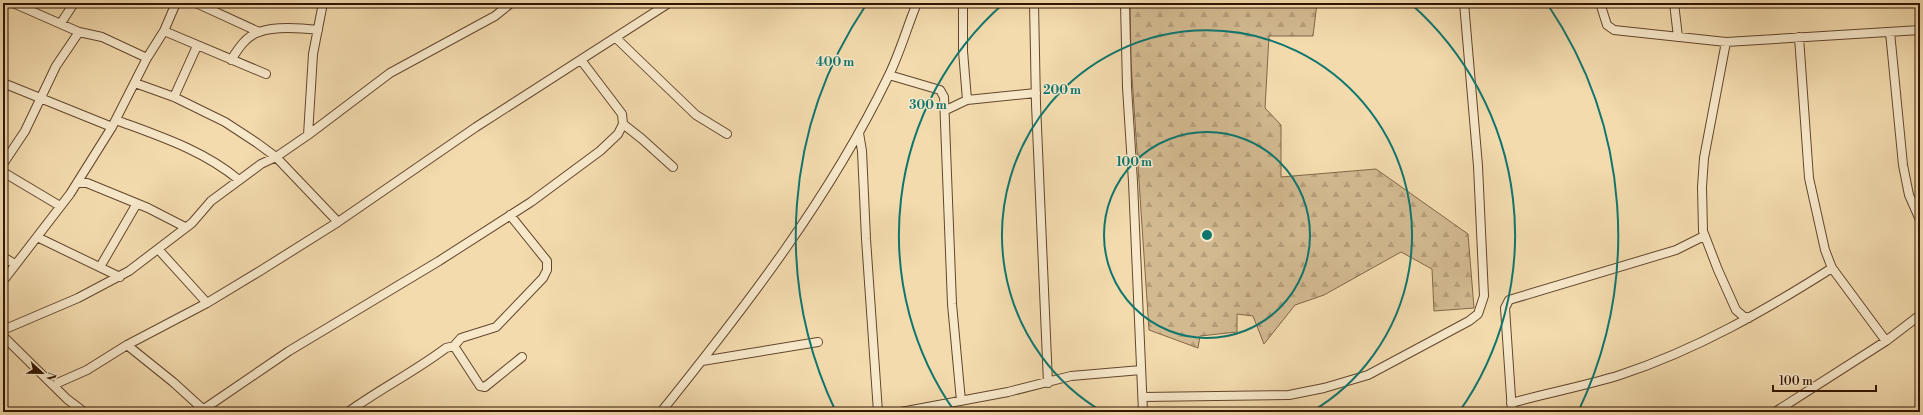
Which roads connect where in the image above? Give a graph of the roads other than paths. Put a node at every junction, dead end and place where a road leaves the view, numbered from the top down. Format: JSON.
{"nodes":[{"id":1,"x":13,"y":3,"type":"edge"},
{"id":2,"x":74,"y":3,"type":"edge"},
{"id":3,"x":176,"y":3,"type":"edge"},
{"id":4,"x":196,"y":3,"type":"edge"},
{"id":5,"x":323,"y":3,"type":"edge"},
{"id":6,"x":511,"y":3,"type":"edge"},
{"id":7,"x":669,"y":3,"type":"edge"},
{"id":8,"x":917,"y":3,"type":"edge"},
{"id":9,"x":962,"y":3,"type":"edge"},
{"id":10,"x":1034,"y":3,"type":"edge"},
{"id":11,"x":1124,"y":3,"type":"edge"},
{"id":12,"x":1464,"y":3,"type":"edge"},
{"id":13,"x":1600,"y":3,"type":"edge"},
{"id":14,"x":1674,"y":3,"type":"edge"},
{"id":15,"x":212,"y":6,"type":"edge"},
{"id":16,"x":61,"y":23,"type":"junction"},
{"id":17,"x":318,"y":30,"type":"junction"},
{"id":18,"x":1920,"y":30,"type":"edge"},
{"id":19,"x":164,"y":31,"type":"junction"},
{"id":20,"x":79,"y":32,"type":"junction"},
{"id":21,"x":259,"y":32,"type":"junction"},
{"id":22,"x":1890,"y":32,"type":"junction"},
{"id":23,"x":1678,"y":37,"type":"junction"},
{"id":24,"x":1799,"y":37,"type":"junction"},
{"id":25,"x":616,"y":38,"type":"junction"},
{"id":26,"x":1726,"y":42,"type":"junction"},
{"id":27,"x":197,"y":46,"type":"junction"},
{"id":28,"x":147,"y":58,"type":"junction"},
{"id":29,"x":231,"y":60,"type":"junction"},
{"id":30,"x":581,"y":60,"type":"junction"},
{"id":31,"x":266,"y":74,"type":"dead end"},
{"id":32,"x":889,"y":75,"type":"junction"},
{"id":33,"x":135,"y":83,"type":"junction"},
{"id":34,"x":3,"y":84,"type":"edge"},
{"id":35,"x":1036,"y":93,"type":"junction"},
{"id":36,"x":174,"y":97,"type":"junction"},
{"id":37,"x":42,"y":99,"type":"junction"},
{"id":38,"x":967,"y":100,"type":"junction"},
{"id":39,"x":946,"y":110,"type":"junction"},
{"id":40,"x":114,"y":123,"type":"junction"},
{"id":41,"x":624,"y":124,"type":"junction"},
{"id":42,"x":859,"y":133,"type":"junction"},
{"id":43,"x":727,"y":134,"type":"dead end"},
{"id":44,"x":308,"y":135,"type":"junction"},
{"id":45,"x":276,"y":157,"type":"junction"},
{"id":46,"x":3,"y":164,"type":"edge"},
{"id":47,"x":673,"y":167,"type":"dead end"},
{"id":48,"x":3,"y":172,"type":"edge"},
{"id":49,"x":239,"y":180,"type":"junction"},
{"id":50,"x":77,"y":183,"type":"junction"},
{"id":51,"x":136,"y":205,"type":"junction"},
{"id":52,"x":60,"y":206,"type":"junction"},
{"id":53,"x":510,"y":216,"type":"junction"},
{"id":54,"x":1920,"y":220,"type":"edge"},
{"id":55,"x":338,"y":222,"type":"junction"},
{"id":56,"x":185,"y":227,"type":"junction"},
{"id":57,"x":1704,"y":236,"type":"junction"},
{"id":58,"x":37,"y":237,"type":"junction"},
{"id":59,"x":158,"y":249,"type":"junction"},
{"id":60,"x":3,"y":257,"type":"edge"},
{"id":61,"x":15,"y":264,"type":"junction"},
{"id":62,"x":100,"y":267,"type":"junction"},
{"id":63,"x":1832,"y":268,"type":"junction"},
{"id":64,"x":120,"y":277,"type":"junction"},
{"id":65,"x":3,"y":281,"type":"edge"},
{"id":66,"x":206,"y":303,"type":"junction"},
{"id":67,"x":1736,"y":310,"type":"junction"},
{"id":68,"x":1920,"y":315,"type":"edge"},
{"id":69,"x":1749,"y":318,"type":"junction"},
{"id":70,"x":1732,"y":326,"type":"junction"},
{"id":71,"x":3,"y":330,"type":"edge"},
{"id":72,"x":3,"y":336,"type":"edge"},
{"id":73,"x":1886,"y":341,"type":"junction"},
{"id":74,"x":818,"y":342,"type":"dead end"},
{"id":75,"x":127,"y":345,"type":"junction"},
{"id":76,"x":454,"y":346,"type":"junction"},
{"id":77,"x":522,"y":357,"type":"dead end"},
{"id":78,"x":702,"y":361,"type":"junction"},
{"id":79,"x":1141,"y":370,"type":"junction"},
{"id":80,"x":1048,"y":383,"type":"junction"},
{"id":81,"x":53,"y":385,"type":"junction"},
{"id":82,"x":1143,"y":397,"type":"junction"},
{"id":83,"x":961,"y":401,"type":"junction"},
{"id":84,"x":1511,"y":403,"type":"junction"},
{"id":85,"x":205,"y":411,"type":"edge"},
{"id":86,"x":84,"y":412,"type":"edge"},
{"id":87,"x":348,"y":412,"type":"edge"},
{"id":88,"x":660,"y":412,"type":"edge"},
{"id":89,"x":878,"y":412,"type":"edge"},
{"id":90,"x":902,"y":412,"type":"edge"},
{"id":91,"x":1143,"y":412,"type":"edge"},
{"id":92,"x":1512,"y":412,"type":"edge"},
{"id":93,"x":1775,"y":412,"type":"edge"}],
"edges":[{"from":1,"to":16,"type":"street"},
{"from":2,"to":16,"type":"street"},
{"from":3,"to":19,"type":"street"},
{"from":4,"to":15,"type":"street"},
{"from":5,"to":17,"type":"street"},
{"from":6,"to":44,"type":"street"},
{"from":7,"to":25,"type":"street"},
{"from":8,"to":32,"type":"street"},
{"from":9,"to":38,"type":"street"},
{"from":10,"to":35,"type":"street"},
{"from":11,"to":79,"type":"street"},
{"from":12,"to":82,"type":"street"},
{"from":13,"to":23,"type":"street"},
{"from":14,"to":23,"type":"street"},
{"from":15,"to":21,"type":"street"},
{"from":16,"to":20,"type":"street"},
{"from":17,"to":21,"type":"street"},
{"from":17,"to":44,"type":"street"},
{"from":18,"to":22,"type":"street"},
{"from":19,"to":27,"type":"street"},
{"from":19,"to":28,"type":"street"},
{"from":20,"to":28,"type":"street"},
{"from":20,"to":37,"type":"street"},
{"from":21,"to":29,"type":"street"},
{"from":22,"to":24,"type":"street"},
{"from":22,"to":54,"type":"street"},
{"from":23,"to":26,"type":"street"},
{"from":24,"to":26,"type":"street"},
{"from":24,"to":63,"type":"street"},
{"from":25,"to":30,"type":"street"},
{"from":25,"to":43,"type":"street"},
{"from":26,"to":57,"type":"street"},
{"from":27,"to":29,"type":"street"},
{"from":27,"to":36,"type":"street"},
{"from":28,"to":33,"type":"street"},
{"from":29,"to":31,"type":"street"},
{"from":30,"to":41,"type":"street"},
{"from":30,"to":55,"type":"street"},
{"from":32,"to":39,"type":"street"},
{"from":32,"to":42,"type":"street"},
{"from":33,"to":36,"type":"street"},
{"from":33,"to":40,"type":"street"},
{"from":34,"to":37,"type":"street"},
{"from":35,"to":38,"type":"street"},
{"from":35,"to":80,"type":"street"},
{"from":36,"to":45,"type":"street"},
{"from":37,"to":40,"type":"street"},
{"from":37,"to":46,"type":"street"},
{"from":38,"to":39,"type":"street"},
{"from":39,"to":83,"type":"street"},
{"from":40,"to":49,"type":"street"},
{"from":40,"to":50,"type":"street"},
{"from":41,"to":47,"type":"street"},
{"from":41,"to":53,"type":"street"},
{"from":42,"to":78,"type":"street"},
{"from":42,"to":89,"type":"street"},
{"from":44,"to":45,"type":"street"},
{"from":45,"to":49,"type":"street"},
{"from":45,"to":55,"type":"street"},
{"from":48,"to":52,"type":"street"},
{"from":49,"to":56,"type":"street"},
{"from":50,"to":51,"type":"street"},
{"from":50,"to":52,"type":"street"},
{"from":51,"to":56,"type":"street"},
{"from":51,"to":62,"type":"street"},
{"from":52,"to":58,"type":"street"},
{"from":53,"to":76,"type":"street"},
{"from":53,"to":85,"type":"street"},
{"from":55,"to":66,"type":"street"},
{"from":56,"to":59,"type":"street"},
{"from":57,"to":67,"type":"street"},
{"from":57,"to":84,"type":"street"},
{"from":58,"to":61,"type":"street"},
{"from":58,"to":62,"type":"street"},
{"from":59,"to":64,"type":"street"},
{"from":59,"to":66,"type":"street"},
{"from":60,"to":61,"type":"street"},
{"from":61,"to":65,"type":"street"},
{"from":62,"to":64,"type":"street"},
{"from":63,"to":69,"type":"street"},
{"from":63,"to":73,"type":"street"},
{"from":64,"to":71,"type":"street"},
{"from":66,"to":75,"type":"street"},
{"from":67,"to":69,"type":"street"},
{"from":67,"to":70,"type":"street"},
{"from":68,"to":73,"type":"street"},
{"from":69,"to":70,"type":"street"},
{"from":70,"to":84,"type":"street"},
{"from":72,"to":81,"type":"street"},
{"from":73,"to":93,"type":"street"},
{"from":74,"to":78,"type":"street"},
{"from":75,"to":81,"type":"street"},
{"from":75,"to":85,"type":"street"},
{"from":76,"to":77,"type":"street"},
{"from":76,"to":87,"type":"street"},
{"from":78,"to":88,"type":"street"},
{"from":79,"to":80,"type":"street"},
{"from":79,"to":82,"type":"street"},
{"from":80,"to":83,"type":"street"},
{"from":81,"to":86,"type":"street"},
{"from":82,"to":91,"type":"street"},
{"from":83,"to":90,"type":"street"},
{"from":84,"to":92,"type":"street"}]}
